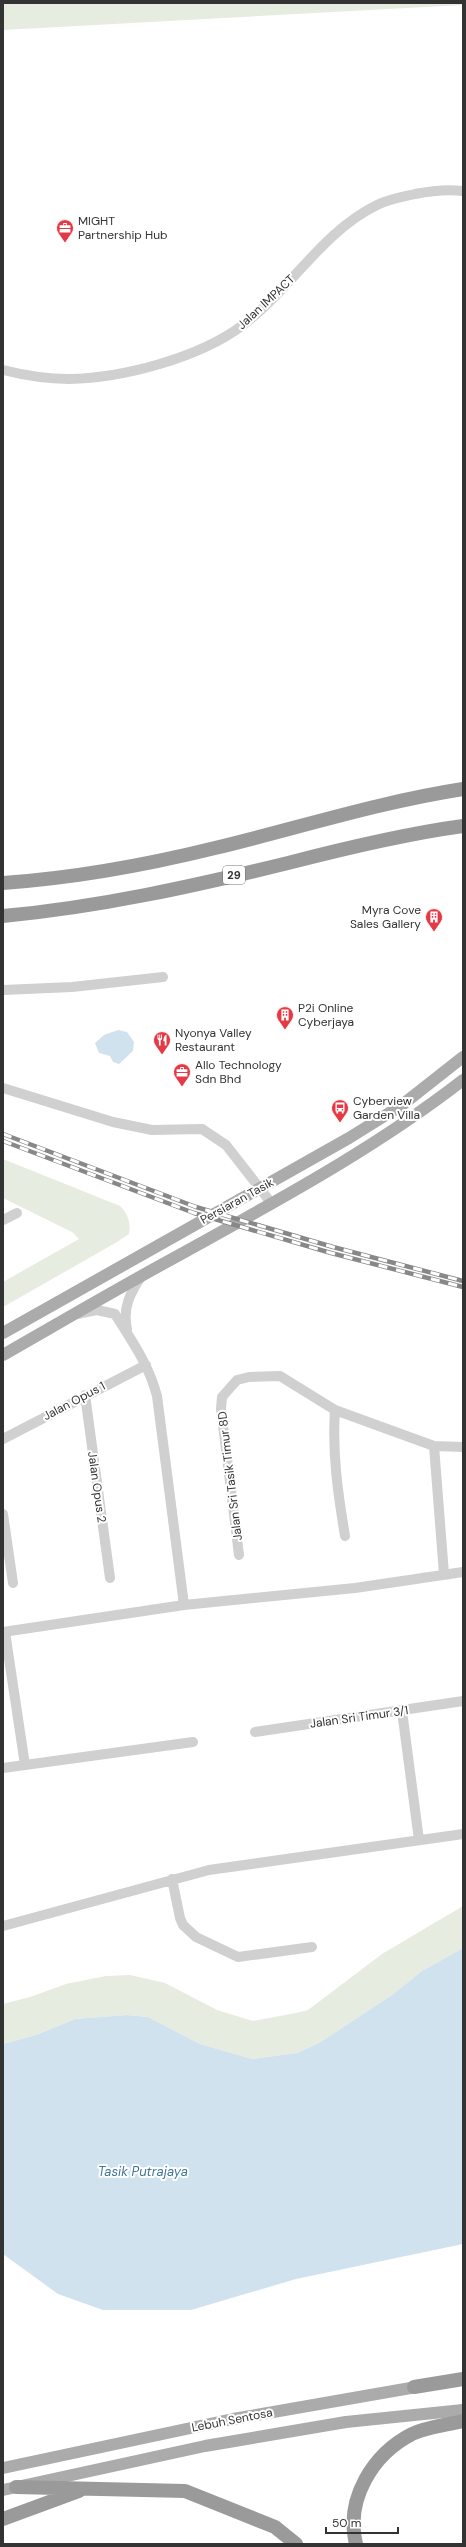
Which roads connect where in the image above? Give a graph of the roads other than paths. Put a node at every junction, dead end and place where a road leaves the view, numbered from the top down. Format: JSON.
{"nodes":[{"id":1,"x":463,"y":190,"type":"edge"},
{"id":2,"x":3,"y":370,"type":"edge"},
{"id":3,"x":463,"y":788,"type":"edge"},
{"id":4,"x":463,"y":826,"type":"edge"},
{"id":5,"x":3,"y":883,"type":"edge"},
{"id":6,"x":3,"y":916,"type":"edge"},
{"id":7,"x":163,"y":977,"type":"dead end"},
{"id":8,"x":3,"y":990,"type":"edge"},
{"id":9,"x":463,"y":1057,"type":"edge"},
{"id":10,"x":463,"y":1080,"type":"edge"},
{"id":11,"x":3,"y":1088,"type":"edge"},
{"id":12,"x":261,"y":1188,"type":"junction"},
{"id":13,"x":272,"y":1204,"type":"junction"},
{"id":14,"x":17,"y":1212,"type":"dead end"},
{"id":15,"x":3,"y":1220,"type":"edge"},
{"id":16,"x":142,"y":1275,"type":"junction"},
{"id":17,"x":74,"y":1314,"type":"junction"},
{"id":18,"x":3,"y":1333,"type":"edge"},
{"id":19,"x":128,"y":1334,"type":"junction"},
{"id":20,"x":3,"y":1355,"type":"edge"},
{"id":21,"x":146,"y":1365,"type":"junction"},
{"id":22,"x":85,"y":1395,"type":"junction"},
{"id":23,"x":335,"y":1410,"type":"junction"},
{"id":24,"x":3,"y":1439,"type":"edge"},
{"id":25,"x":434,"y":1446,"type":"junction"},
{"id":26,"x":463,"y":1447,"type":"edge"},
{"id":27,"x":3,"y":1514,"type":"edge"},
{"id":28,"x":345,"y":1536,"type":"dead end"},
{"id":29,"x":239,"y":1555,"type":"dead end"},
{"id":30,"x":463,"y":1572,"type":"edge"},
{"id":31,"x":444,"y":1574,"type":"junction"},
{"id":32,"x":110,"y":1578,"type":"dead end"},
{"id":33,"x":12,"y":1583,"type":"dead end"},
{"id":34,"x":184,"y":1605,"type":"junction"},
{"id":35,"x":4,"y":1632,"type":"edge"},
{"id":36,"x":463,"y":1701,"type":"edge"},
{"id":37,"x":402,"y":1711,"type":"junction"},
{"id":38,"x":255,"y":1732,"type":"dead end"},
{"id":39,"x":193,"y":1742,"type":"dead end"},
{"id":40,"x":25,"y":1765,"type":"junction"},
{"id":41,"x":3,"y":1768,"type":"edge"},
{"id":42,"x":463,"y":1834,"type":"edge"},
{"id":43,"x":420,"y":1840,"type":"junction"},
{"id":44,"x":172,"y":1879,"type":"junction"},
{"id":45,"x":3,"y":1926,"type":"edge"},
{"id":46,"x":312,"y":1947,"type":"dead end"},
{"id":47,"x":463,"y":2379,"type":"edge"},
{"id":48,"x":463,"y":2384,"type":"edge"},
{"id":49,"x":414,"y":2387,"type":"junction"},
{"id":50,"x":463,"y":2410,"type":"edge"},
{"id":51,"x":463,"y":2421,"type":"edge"},
{"id":52,"x":3,"y":2468,"type":"edge"},
{"id":53,"x":9,"y":2489,"type":"edge"},
{"id":54,"x":85,"y":2489,"type":"junction"},
{"id":55,"x":3,"y":2519,"type":"edge"},
{"id":56,"x":296,"y":2544,"type":"edge"},
{"id":57,"x":356,"y":2544,"type":"edge"}],
"edges":[{"from":1,"to":2,"type":"street","name":"Jalan IMPACT"},
{"from":3,"to":5,"type":"highway"},
{"from":4,"to":6,"type":"highway","number":"29"},
{"from":7,"to":8,"type":"street"},
{"from":9,"to":12,"type":"main road","name":"Persiaran Tasik"},
{"from":10,"to":13,"type":"main road","name":"Persiaran Tasik"},
{"from":11,"to":12,"type":"street"},
{"from":12,"to":13,"type":"street"},
{"from":12,"to":18,"type":"main road","name":"Persiaran Tasik"},
{"from":13,"to":16,"type":"main road","name":"Persiaran Tasik"},
{"from":14,"to":15,"type":"street"},
{"from":16,"to":17,"type":"main road","name":"Persiaran Tasik"},
{"from":16,"to":19,"type":"street"},
{"from":17,"to":19,"type":"street"},
{"from":17,"to":20,"type":"main road","name":"Persiaran Tasik"},
{"from":19,"to":21,"type":"street"},
{"from":21,"to":22,"type":"street","name":"Jalan Opus 1"},
{"from":21,"to":34,"type":"street"},
{"from":22,"to":24,"type":"street","name":"Jalan Opus 1"},
{"from":22,"to":32,"type":"street","name":"Jalan Opus 2"},
{"from":23,"to":25,"type":"street"},
{"from":23,"to":28,"type":"street"},
{"from":23,"to":29,"type":"street","name":"Jalan Sri Tasik Timur 8D"},
{"from":25,"to":26,"type":"street"},
{"from":25,"to":31,"type":"street"},
{"from":27,"to":33,"type":"street"},
{"from":30,"to":31,"type":"street"},
{"from":31,"to":34,"type":"street"},
{"from":34,"to":35,"type":"street"},
{"from":35,"to":40,"type":"street"},
{"from":36,"to":37,"type":"street","name":"Jalan Sri Timur 3/1"},
{"from":37,"to":38,"type":"street","name":"Jalan Sri Timur 3/1"},
{"from":37,"to":43,"type":"street"},
{"from":39,"to":40,"type":"street"},
{"from":40,"to":41,"type":"street"},
{"from":42,"to":43,"type":"street"},
{"from":43,"to":44,"type":"street"},
{"from":44,"to":45,"type":"street"},
{"from":44,"to":46,"type":"street"},
{"from":47,"to":49,"type":"highway"},
{"from":48,"to":49,"type":"main road","name":"Lebuh Sentosa"},
{"from":49,"to":52,"type":"main road","name":"Lebuh Sentosa"},
{"from":50,"to":53,"type":"main road","name":"Lebuh Sentosa"},
{"from":51,"to":57,"type":"highway"},
{"from":53,"to":54,"type":"highway"},
{"from":54,"to":55,"type":"highway"},
{"from":54,"to":56,"type":"highway"}]}
